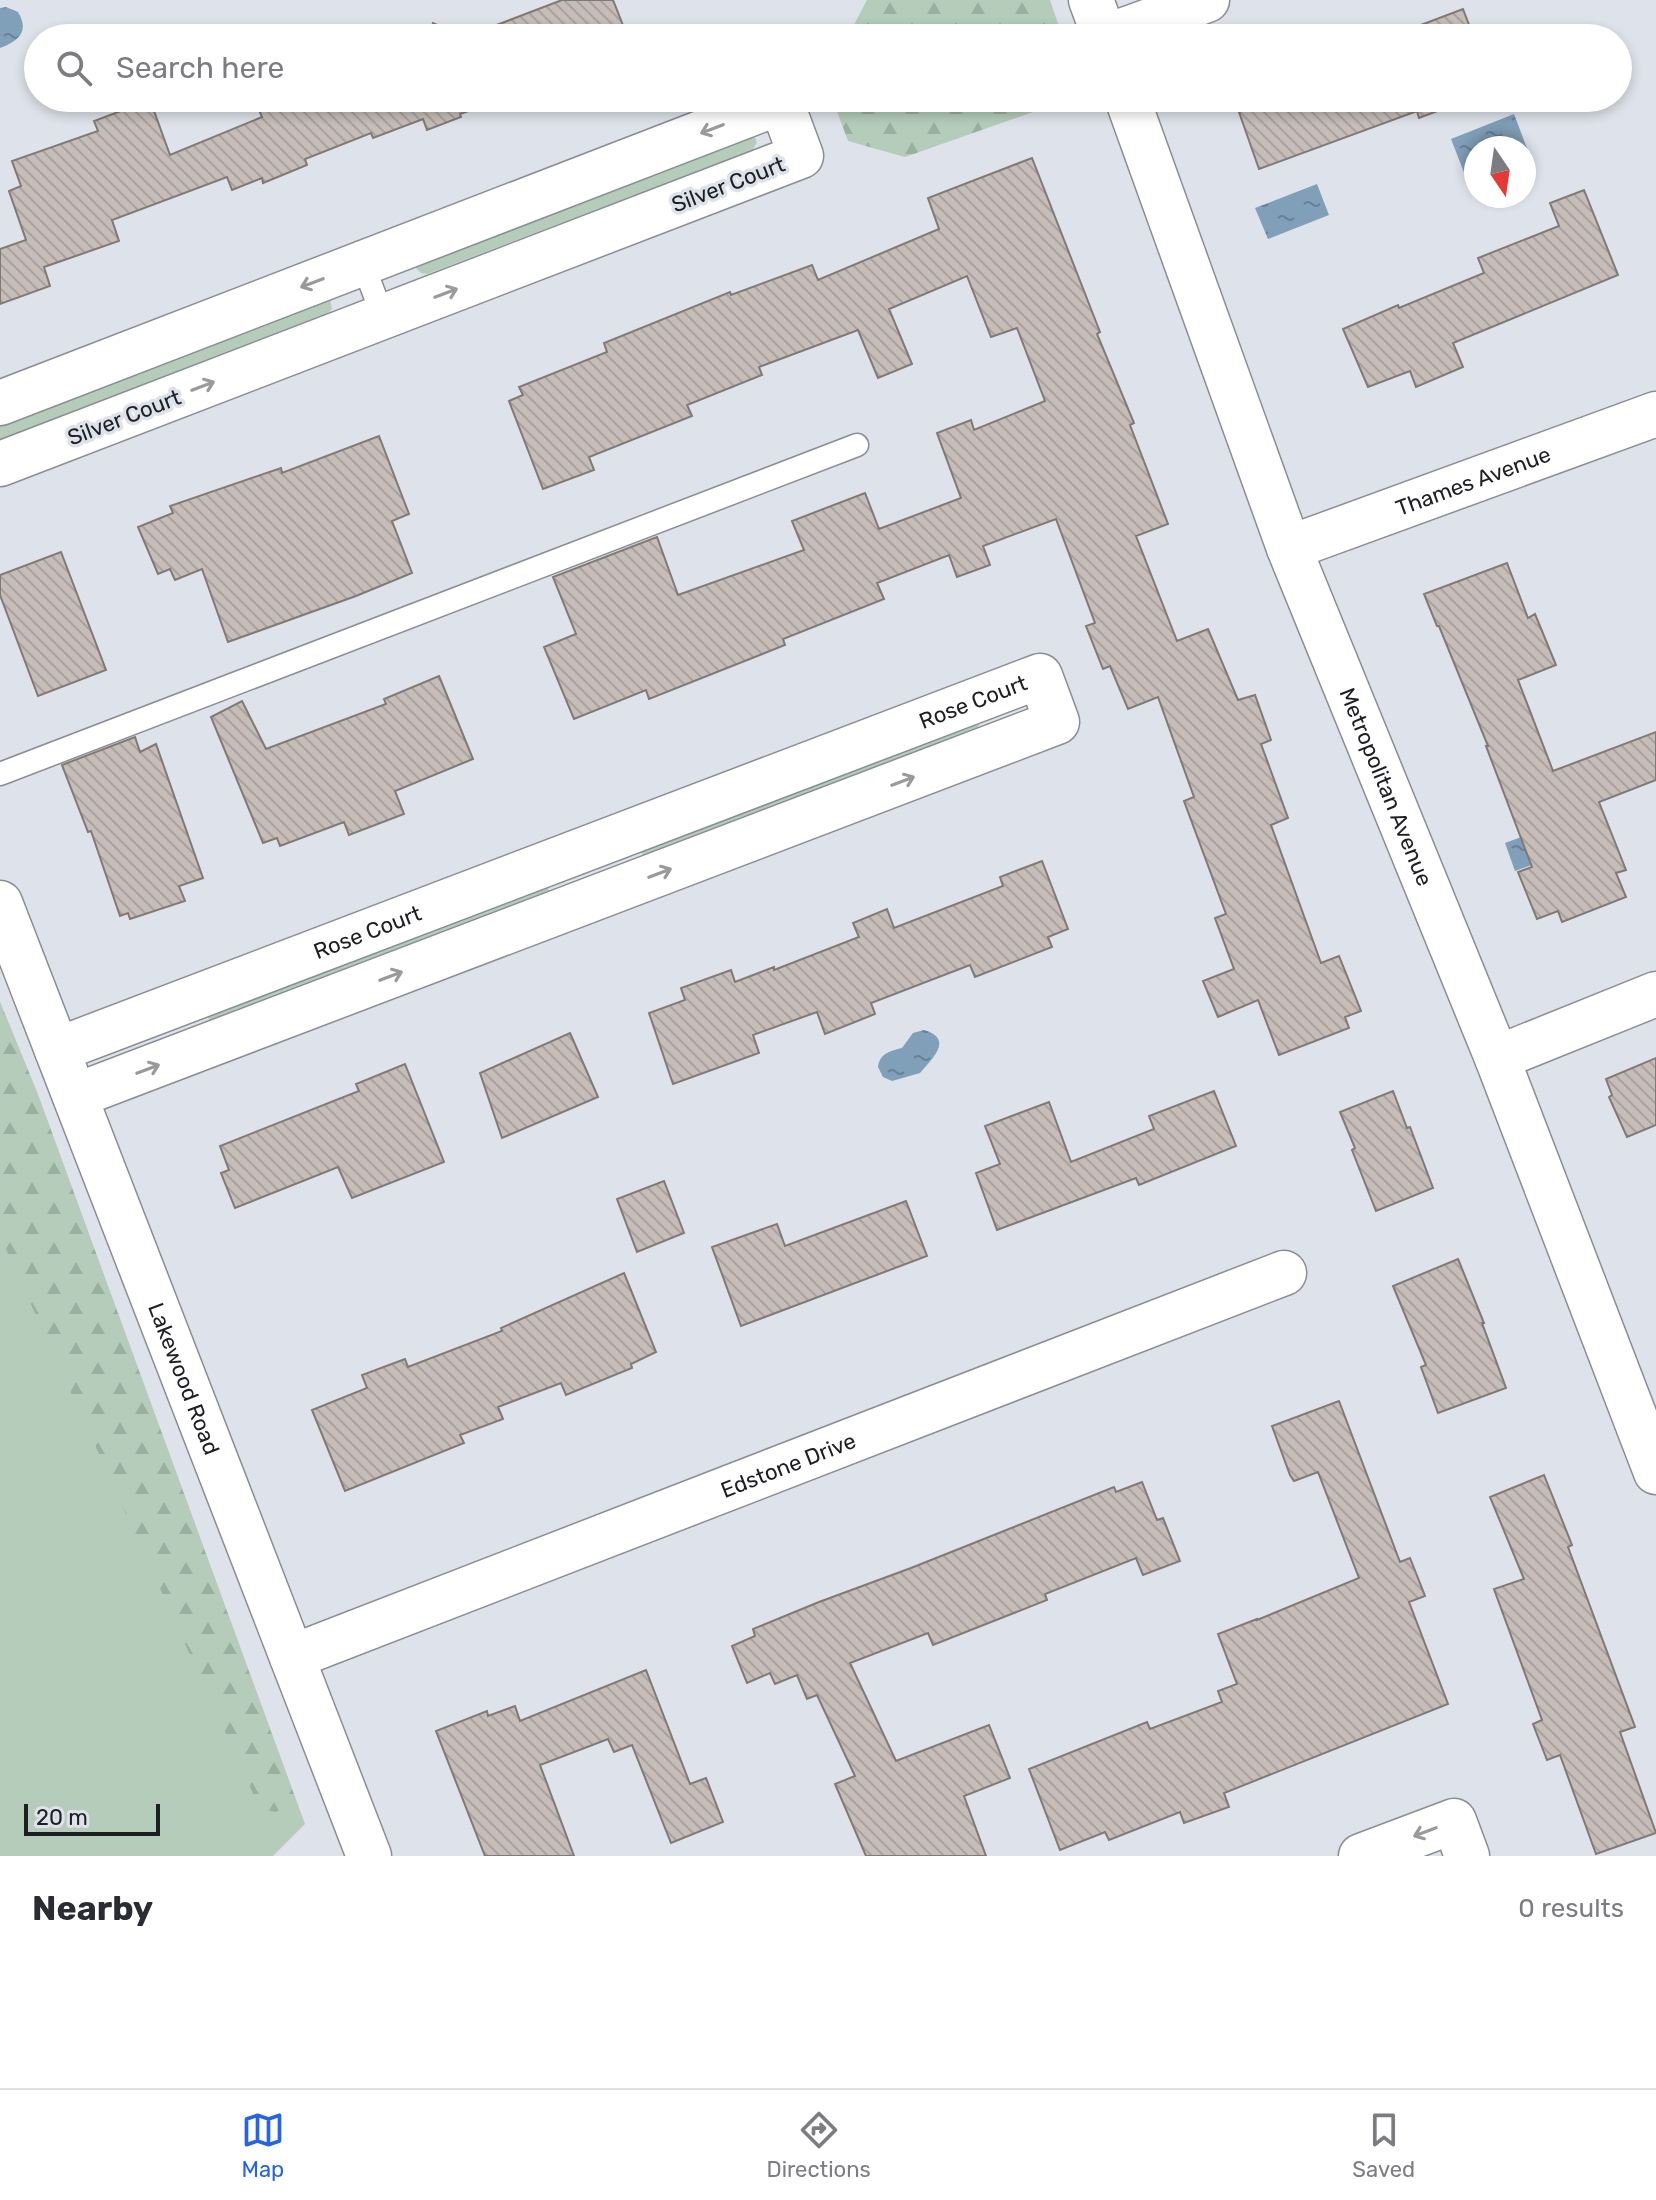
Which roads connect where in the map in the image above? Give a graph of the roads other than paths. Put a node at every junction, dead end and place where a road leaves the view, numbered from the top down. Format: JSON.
{"nodes":[{"id":1,"x":1091,"y":0,"type":"edge"},
{"id":2,"x":1207,"y":0,"type":"edge"},
{"id":3,"x":1100,"y":24,"type":"edge"},
{"id":4,"x":1143,"y":24,"type":"edge"},
{"id":5,"x":755,"y":112,"type":"edge"},
{"id":6,"x":785,"y":112,"type":"edge"},
{"id":7,"x":1132,"y":112,"type":"edge"},
{"id":8,"x":363,"y":264,"type":"junction"},
{"id":9,"x":383,"y":317,"type":"junction"},
{"id":10,"x":0,"y":403,"type":"edge"},
{"id":11,"x":1656,"y":414,"type":"edge"},
{"id":12,"x":857,"y":445,"type":"dead end"},
{"id":13,"x":0,"y":464,"type":"edge"},
{"id":14,"x":1289,"y":548,"type":"junction"},
{"id":15,"x":0,"y":774,"type":"edge"},
{"id":16,"x":583,"y":850,"type":"junction"},
{"id":17,"x":601,"y":896,"type":"junction"},
{"id":18,"x":0,"y":903,"type":"edge"},
{"id":19,"x":1656,"y":994,"type":"edge"},
{"id":20,"x":57,"y":1050,"type":"junction"},
{"id":21,"x":1497,"y":1058,"type":"junction"},
{"id":22,"x":75,"y":1096,"type":"junction"},
{"id":23,"x":1284,"y":1273,"type":"dead end"},
{"id":24,"x":1656,"y":1472,"type":"edge"},
{"id":25,"x":292,"y":1657,"type":"junction"},
{"id":26,"x":369,"y":1856,"type":"edge"},
{"id":27,"x":1361,"y":1856,"type":"edge"},
{"id":28,"x":1467,"y":1856,"type":"edge"}],
"edges":[{"from":1,"to":3,"type":"street"},
{"from":2,"to":4,"type":"street"},
{"from":5,"to":8,"type":"street","name":"Silver Court","one_way":true},
{"from":9,"to":6,"type":"street","name":"Silver Court","one_way":true},
{"from":7,"to":14,"type":"street","name":"Metropolitan Avenue"},
{"from":8,"to":9,"type":"lane"},
{"from":8,"to":10,"type":"street","name":"Silver Court","one_way":true},
{"from":13,"to":9,"type":"street","name":"Silver Court","one_way":true},
{"from":11,"to":14,"type":"street","name":"Thames Avenue"},
{"from":12,"to":15,"type":"lane"},
{"from":14,"to":21,"type":"street","name":"Metropolitan Avenue"},
{"from":16,"to":17,"type":"lane"},
{"from":17,"to":16,"type":"street","name":"Rose Court","one_way":true},
{"from":16,"to":20,"type":"street","name":"Rose Court"},
{"from":22,"to":17,"type":"street","name":"Rose Court","one_way":true},
{"from":18,"to":20,"type":"street","name":"Lakewood Road"},
{"from":19,"to":21,"type":"street"},
{"from":20,"to":22,"type":"street","name":"Lakewood Road"},
{"from":21,"to":24,"type":"street","name":"Metropolitan Avenue"},
{"from":22,"to":25,"type":"street","name":"Lakewood Road"},
{"from":23,"to":25,"type":"street","name":"Edstone Drive"},
{"from":25,"to":26,"type":"street","name":"Lakewood Road"},
{"from":28,"to":27,"type":"street","one_way":true}]}
